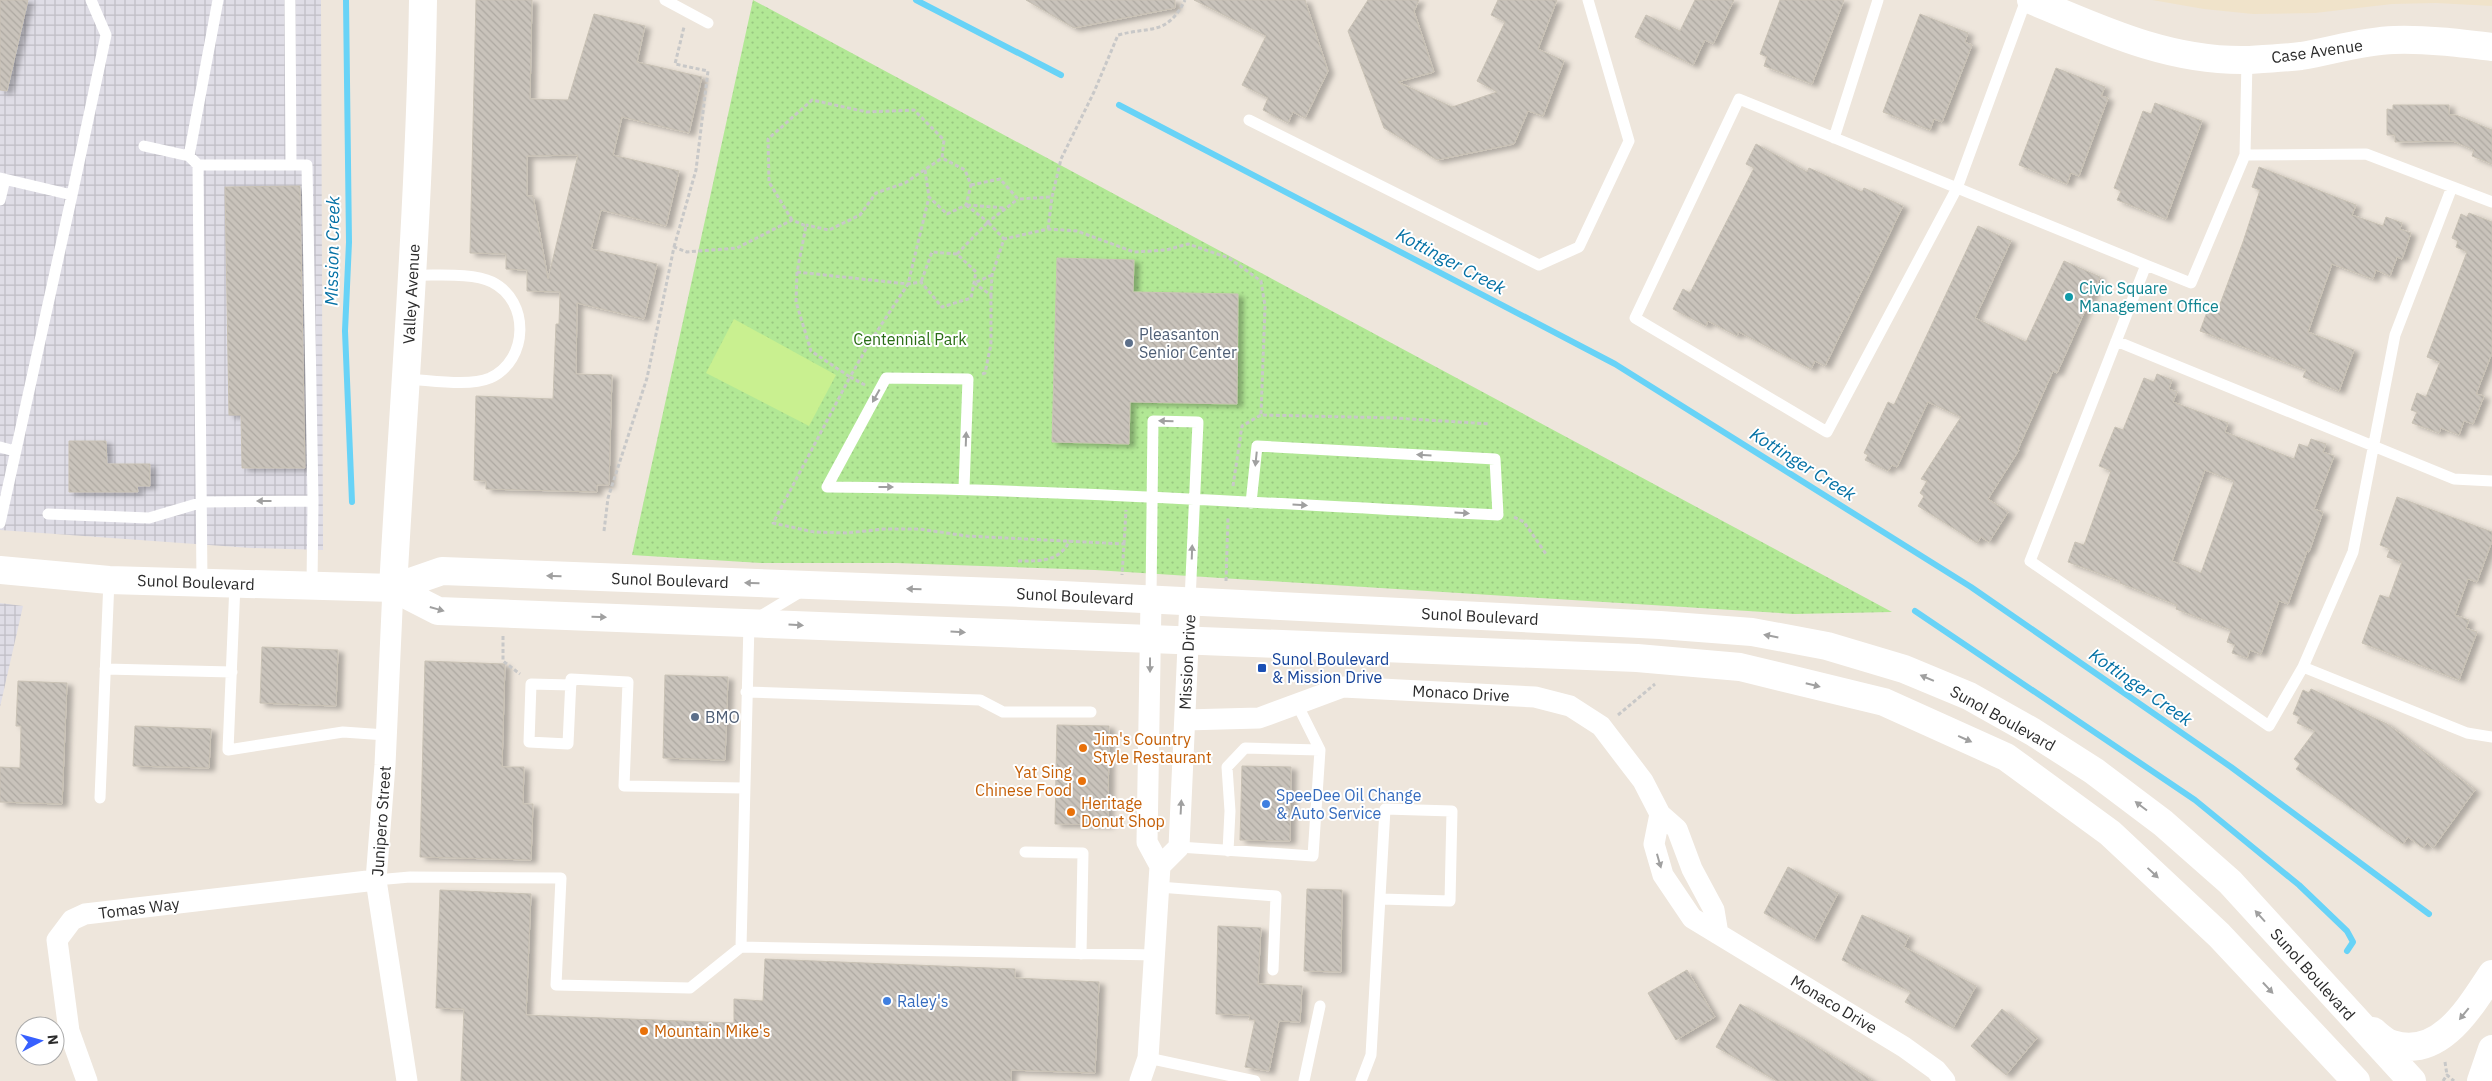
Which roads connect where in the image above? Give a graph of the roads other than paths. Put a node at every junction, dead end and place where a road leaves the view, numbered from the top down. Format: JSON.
{"nodes":[{"id":1,"x":91,"y":0,"type":"edge"},
{"id":2,"x":218,"y":0,"type":"edge"},
{"id":3,"x":290,"y":0,"type":"edge"},
{"id":4,"x":424,"y":0,"type":"edge"},
{"id":5,"x":665,"y":0,"type":"edge"},
{"id":6,"x":1588,"y":0,"type":"edge"},
{"id":7,"x":1878,"y":0,"type":"edge"},
{"id":8,"x":2026,"y":0,"type":"edge"},
{"id":9,"x":2032,"y":0,"type":"edge"},
{"id":10,"x":708,"y":23,"type":"dead end"},
{"id":11,"x":2492,"y":47,"type":"edge"},
{"id":12,"x":2247,"y":60,"type":"junction"},
{"id":13,"x":1249,"y":120,"type":"dead end"},
{"id":14,"x":1834,"y":138,"type":"junction"},
{"id":15,"x":144,"y":146,"type":"dead end"},
{"id":16,"x":2245,"y":155,"type":"junction"},
{"id":17,"x":190,"y":156,"type":"junction"},
{"id":18,"x":198,"y":165,"type":"junction"},
{"id":19,"x":291,"y":165,"type":"junction"},
{"id":20,"x":2,"y":179,"type":"edge"},
{"id":21,"x":2452,"y":187,"type":"junction"},
{"id":22,"x":1957,"y":188,"type":"junction"},
{"id":23,"x":72,"y":195,"type":"junction"},
{"id":24,"x":0,"y":200,"type":"edge"},
{"id":25,"x":2492,"y":202,"type":"edge"},
{"id":26,"x":2146,"y":265,"type":"junction"},
{"id":27,"x":412,"y":275,"type":"junction"},
{"id":28,"x":2116,"y":341,"type":"junction"},
{"id":29,"x":406,"y":379,"type":"junction"},
{"id":30,"x":2374,"y":445,"type":"junction"},
{"id":31,"x":0,"y":447,"type":"edge"},
{"id":32,"x":15,"y":451,"type":"junction"},
{"id":33,"x":2492,"y":481,"type":"edge"},
{"id":34,"x":964,"y":488,"type":"junction"},
{"id":35,"x":1152,"y":498,"type":"junction"},
{"id":36,"x":1194,"y":500,"type":"junction"},
{"id":37,"x":313,"y":501,"type":"junction"},
{"id":38,"x":202,"y":502,"type":"junction"},
{"id":39,"x":1251,"y":502,"type":"junction"},
{"id":40,"x":48,"y":514,"type":"dead end"},
{"id":41,"x":0,"y":523,"type":"edge"},
{"id":42,"x":0,"y":570,"type":"edge"},
{"id":43,"x":109,"y":580,"type":"junction"},
{"id":44,"x":202,"y":582,"type":"junction"},
{"id":45,"x":235,"y":583,"type":"junction"},
{"id":46,"x":312,"y":585,"type":"junction"},
{"id":47,"x":810,"y":586,"type":"junction"},
{"id":48,"x":393,"y":588,"type":"junction"},
{"id":49,"x":1151,"y":599,"type":"junction"},
{"id":50,"x":1190,"y":601,"type":"junction"},
{"id":51,"x":749,"y":623,"type":"junction"},
{"id":52,"x":1150,"y":640,"type":"junction"},
{"id":53,"x":1188,"y":641,"type":"junction"},
{"id":54,"x":2303,"y":667,"type":"junction"},
{"id":55,"x":105,"y":669,"type":"junction"},
{"id":56,"x":232,"y":672,"type":"junction"},
{"id":57,"x":571,"y":685,"type":"junction"},
{"id":58,"x":746,"y":692,"type":"junction"},
{"id":59,"x":1297,"y":704,"type":"junction"},
{"id":60,"x":1091,"y":712,"type":"dead end"},
{"id":61,"x":1185,"y":720,"type":"junction"},
{"id":62,"x":386,"y":735,"type":"junction"},
{"id":63,"x":2492,"y":737,"type":"edge"},
{"id":64,"x":1320,"y":750,"type":"junction"},
{"id":65,"x":744,"y":788,"type":"junction"},
{"id":66,"x":100,"y":798,"type":"dead end"},
{"id":67,"x":1660,"y":814,"type":"junction"},
{"id":68,"x":1179,"y":847,"type":"junction"},
{"id":69,"x":1228,"y":851,"type":"junction"},
{"id":70,"x":1025,"y":852,"type":"dead end"},
{"id":71,"x":1160,"y":866,"type":"junction"},
{"id":72,"x":376,"y":880,"type":"junction"},
{"id":73,"x":1159,"y":887,"type":"junction"},
{"id":74,"x":1380,"y":899,"type":"junction"},
{"id":75,"x":1718,"y":934,"type":"junction"},
{"id":76,"x":741,"y":947,"type":"junction"},
{"id":77,"x":1081,"y":954,"type":"junction"},
{"id":78,"x":1155,"y":955,"type":"junction"},
{"id":79,"x":1273,"y":970,"type":"dead end"},
{"id":80,"x":2492,"y":974,"type":"edge"},
{"id":81,"x":1320,"y":1006,"type":"dead end"},
{"id":82,"x":2347,"y":1012,"type":"junction"},
{"id":83,"x":2492,"y":1049,"type":"edge"},
{"id":84,"x":1148,"y":1058,"type":"junction"},
{"id":85,"x":87,"y":1081,"type":"edge"},
{"id":86,"x":407,"y":1081,"type":"edge"},
{"id":87,"x":1140,"y":1081,"type":"edge"},
{"id":88,"x":1255,"y":1081,"type":"edge"},
{"id":89,"x":1304,"y":1081,"type":"edge"},
{"id":90,"x":1361,"y":1081,"type":"edge"},
{"id":91,"x":1945,"y":1081,"type":"edge"},
{"id":92,"x":2356,"y":1081,"type":"edge"},
{"id":93,"x":2412,"y":1081,"type":"edge"},
{"id":94,"x":2481,"y":1081,"type":"edge"}],
"edges":[{"from":1,"to":23,"type":"lane"},
{"from":2,"to":17,"type":"lane"},
{"from":3,"to":19,"type":"lane"},
{"from":4,"to":27,"type":"main road","name":"Valley Avenue"},
{"from":5,"to":10,"type":"lane"},
{"from":6,"to":13,"type":"lane"},
{"from":7,"to":14,"type":"lane"},
{"from":8,"to":22,"type":"lane"},
{"from":9,"to":12,"type":"main road","name":"Case Avenue"},
{"from":11,"to":12,"type":"main road","name":"Case Avenue"},
{"from":12,"to":16,"type":"lane"},
{"from":14,"to":22,"type":"lane"},
{"from":14,"to":22,"type":"lane"},
{"from":15,"to":17,"type":"lane"},
{"from":16,"to":21,"type":"lane"},
{"from":16,"to":26,"type":"lane"},
{"from":17,"to":18,"type":"lane"},
{"from":18,"to":19,"type":"lane"},
{"from":18,"to":38,"type":"lane"},
{"from":19,"to":37,"type":"lane"},
{"from":20,"to":23,"type":"lane"},
{"from":20,"to":24,"type":"lane"},
{"from":21,"to":25,"type":"lane"},
{"from":21,"to":30,"type":"lane"},
{"from":22,"to":26,"type":"lane"},
{"from":23,"to":32,"type":"lane"},
{"from":26,"to":28,"type":"lane"},
{"from":27,"to":29,"type":"main road","name":"Valley Avenue"},
{"from":27,"to":29,"type":"lane"},
{"from":28,"to":30,"type":"lane"},
{"from":28,"to":54,"type":"lane"},
{"from":29,"to":48,"type":"main road","name":"Valley Avenue"},
{"from":30,"to":33,"type":"lane"},
{"from":30,"to":54,"type":"lane"},
{"from":31,"to":32,"type":"lane"},
{"from":32,"to":41,"type":"lane"},
{"from":34,"to":34,"type":"lane","one_way":true},
{"from":34,"to":35,"type":"lane"},
{"from":35,"to":36,"type":"lane"},
{"from":36,"to":35,"type":"lane","one_way":true},
{"from":35,"to":49,"type":"lane"},
{"from":36,"to":39,"type":"lane"},
{"from":50,"to":36,"type":"lane","one_way":true},
{"from":37,"to":38,"type":"lane","one_way":true},
{"from":37,"to":46,"type":"lane"},
{"from":38,"to":40,"type":"lane"},
{"from":38,"to":44,"type":"lane"},
{"from":39,"to":39,"type":"lane","one_way":true},
{"from":42,"to":43,"type":"main road","name":"Sunol Boulevard"},
{"from":43,"to":44,"type":"main road","name":"Sunol Boulevard"},
{"from":43,"to":55,"type":"lane"},
{"from":44,"to":45,"type":"main road","name":"Sunol Boulevard"},
{"from":45,"to":46,"type":"main road","name":"Sunol Boulevard"},
{"from":45,"to":56,"type":"lane"},
{"from":46,"to":48,"type":"main road","name":"Sunol Boulevard"},
{"from":47,"to":48,"type":"main road","name":"Sunol Boulevard","one_way":true},
{"from":49,"to":47,"type":"main road","name":"Sunol Boulevard","one_way":true},
{"from":47,"to":51,"type":"lane"},
{"from":48,"to":51,"type":"main road","name":"Sunol Boulevard","one_way":true},
{"from":48,"to":62,"type":"street","name":"Junipero Street"},
{"from":49,"to":50,"type":"main road","name":"Sunol Boulevard"},
{"from":49,"to":52,"type":"street"},
{"from":50,"to":53,"type":"street","name":"Mission Drive"},
{"from":82,"to":50,"type":"main road","name":"Sunol Boulevard","one_way":true},
{"from":51,"to":52,"type":"main road","name":"Sunol Boulevard","one_way":true},
{"from":51,"to":58,"type":"lane"},
{"from":52,"to":53,"type":"main road","name":"Sunol Boulevard"},
{"from":52,"to":71,"type":"street","one_way":true},
{"from":53,"to":61,"type":"street","name":"Mission Drive"},
{"from":53,"to":92,"type":"main road","name":"Sunol Boulevard","one_way":true},
{"from":54,"to":63,"type":"lane"},
{"from":55,"to":56,"type":"lane"},
{"from":55,"to":66,"type":"lane"},
{"from":56,"to":62,"type":"lane"},
{"from":57,"to":57,"type":"lane"},
{"from":57,"to":65,"type":"lane"},
{"from":58,"to":60,"type":"lane"},
{"from":58,"to":65,"type":"lane"},
{"from":59,"to":61,"type":"street","name":"Monaco Drive"},
{"from":59,"to":64,"type":"lane"},
{"from":59,"to":67,"type":"street","name":"Monaco Drive"},
{"from":68,"to":61,"type":"street","name":"Mission Drive","one_way":true},
{"from":62,"to":72,"type":"street","name":"Junipero Street"},
{"from":64,"to":69,"type":"lane"},
{"from":64,"to":69,"type":"lane"},
{"from":65,"to":76,"type":"lane"},
{"from":67,"to":75,"type":"street","name":"Monaco Drive"},
{"from":67,"to":75,"type":"street","name":"Monaco Drive","one_way":true},
{"from":68,"to":69,"type":"lane"},
{"from":68,"to":71,"type":"street"},
{"from":70,"to":77,"type":"lane"},
{"from":71,"to":73,"type":"street"},
{"from":72,"to":76,"type":"lane"},
{"from":72,"to":85,"type":"street","name":"Tomas Way"},
{"from":72,"to":86,"type":"street","name":"Junipero Street"},
{"from":73,"to":78,"type":"street"},
{"from":73,"to":79,"type":"lane"},
{"from":74,"to":74,"type":"lane"},
{"from":74,"to":90,"type":"lane"},
{"from":75,"to":91,"type":"street","name":"Monaco Drive"},
{"from":76,"to":77,"type":"lane"},
{"from":77,"to":78,"type":"lane"},
{"from":78,"to":84,"type":"street"},
{"from":80,"to":82,"type":"main road","one_way":true},
{"from":81,"to":89,"type":"lane"},
{"from":82,"to":93,"type":"main road","name":"Sunol Boulevard"},
{"from":83,"to":94,"type":"main road"},
{"from":84,"to":87,"type":"street"},
{"from":84,"to":88,"type":"lane"}]}
